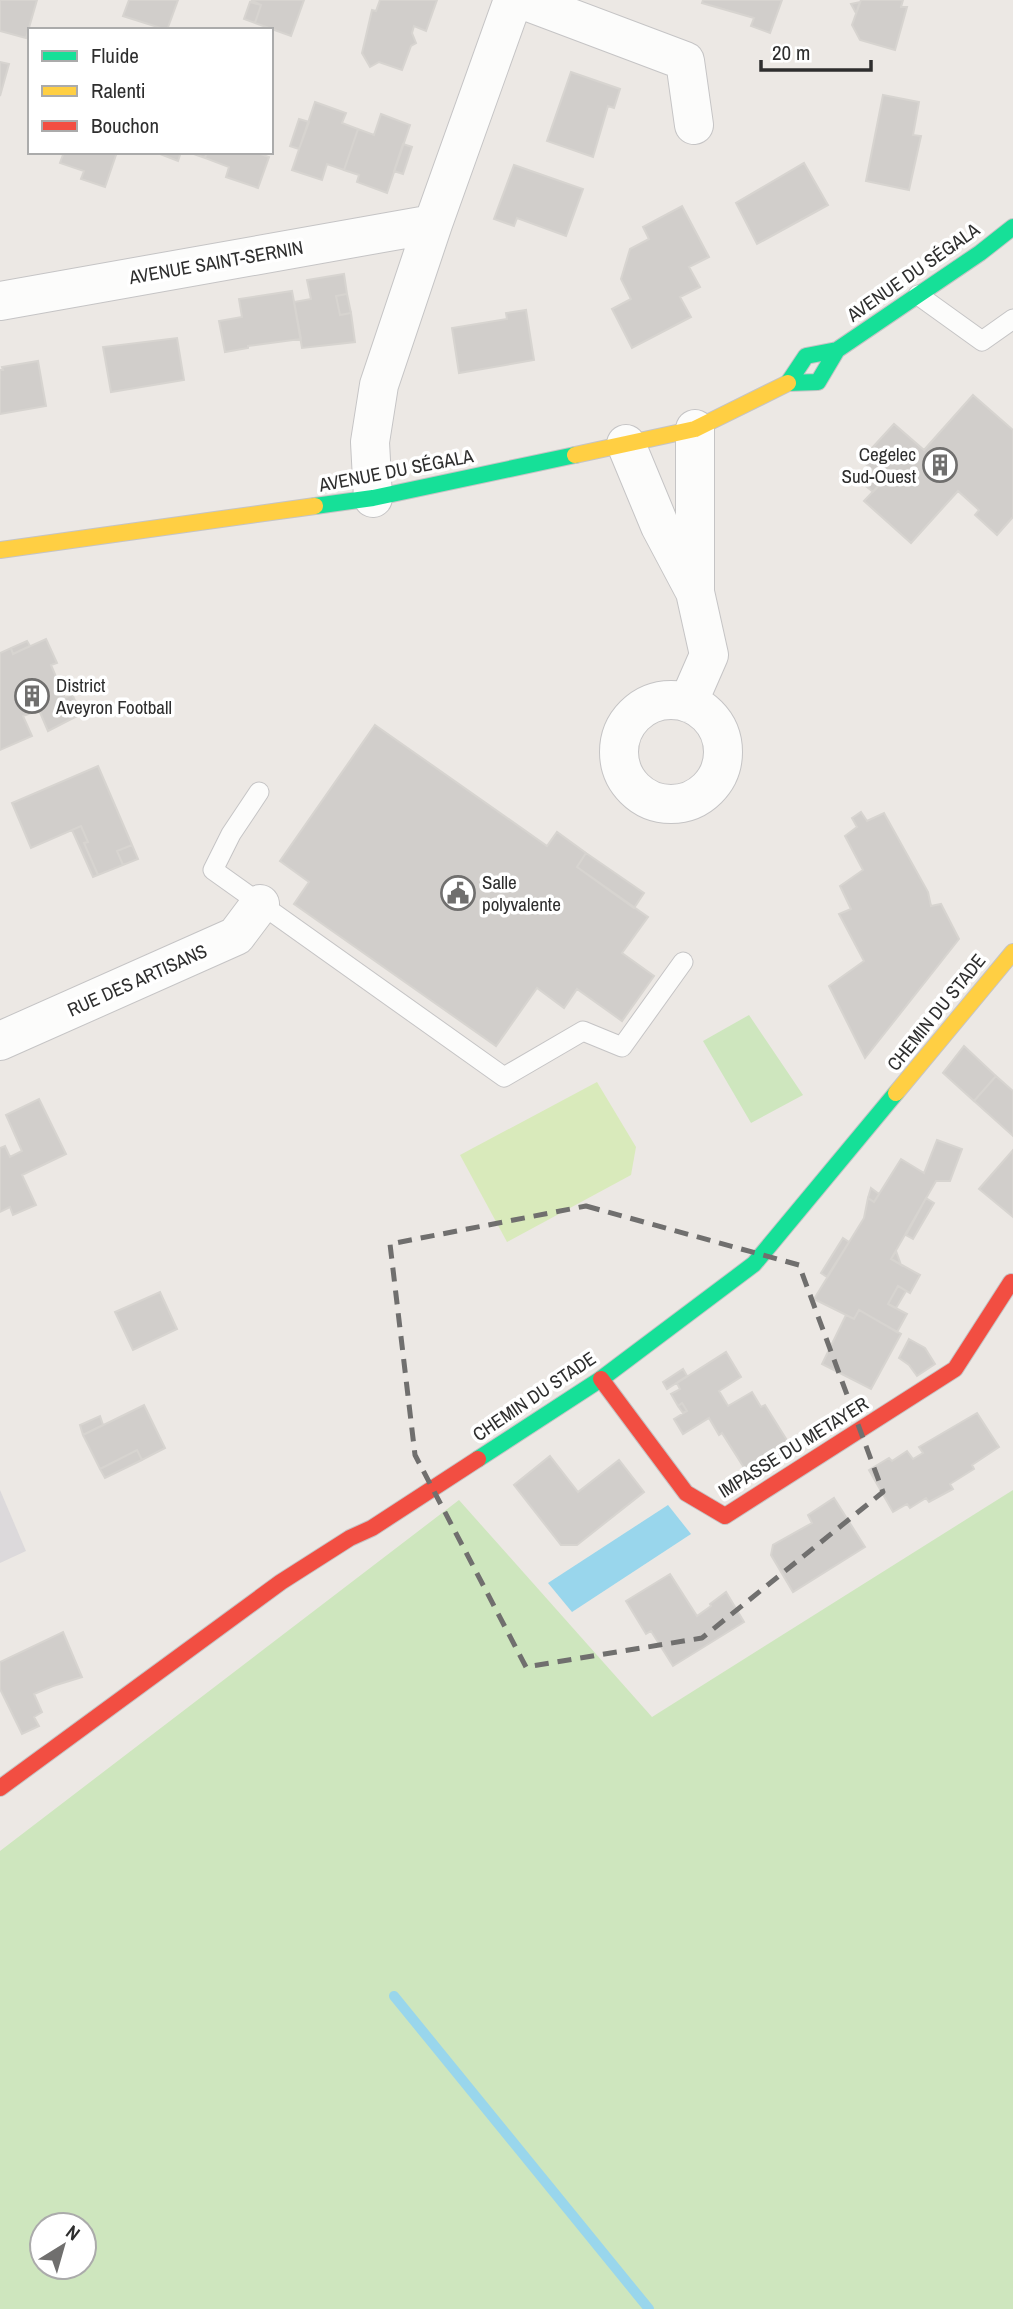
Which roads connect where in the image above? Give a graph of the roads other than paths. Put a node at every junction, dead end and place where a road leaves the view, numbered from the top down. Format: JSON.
{"nodes":[{"id":1,"x":513,"y":0,"type":"edge"},
{"id":2,"x":523,"y":0,"type":"edge"},
{"id":3,"x":694,"y":125,"type":"dead end"},
{"id":4,"x":433,"y":224,"type":"junction"},
{"id":5,"x":1013,"y":227,"type":"edge"},
{"id":6,"x":918,"y":295,"type":"junction"},
{"id":7,"x":0,"y":301,"type":"edge"},
{"id":8,"x":1013,"y":319,"type":"edge"},
{"id":9,"x":837,"y":350,"type":"junction"},
{"id":10,"x":788,"y":383,"type":"junction"},
{"id":11,"x":695,"y":429,"type":"junction"},
{"id":12,"x":626,"y":444,"type":"junction"},
{"id":13,"x":373,"y":498,"type":"junction"},
{"id":14,"x":0,"y":550,"type":"edge"},
{"id":15,"x":695,"y":592,"type":"junction"},
{"id":16,"x":688,"y":703,"type":"dead end"},
{"id":17,"x":260,"y":792,"type":"dead end"},
{"id":18,"x":260,"y":904,"type":"junction"},
{"id":19,"x":1013,"y":952,"type":"edge"},
{"id":20,"x":683,"y":962,"type":"dead end"},
{"id":21,"x":0,"y":1041,"type":"edge"},
{"id":22,"x":1011,"y":1282,"type":"dead end"},
{"id":23,"x":601,"y":1378,"type":"junction"},
{"id":24,"x":0,"y":1788,"type":"edge"}],
"edges":[{"from":1,"to":4,"type":"street"},
{"from":2,"to":3,"type":"street"},
{"from":4,"to":7,"type":"street","name":"AVENUE SAINT-SERNIN"},
{"from":4,"to":13,"type":"street"},
{"from":5,"to":6,"type":"street","name":"AVENUE DU SÉGALA"},
{"from":6,"to":8,"type":"lane"},
{"from":6,"to":9,"type":"street","name":"AVENUE DU SÉGALA"},
{"from":9,"to":10,"type":"street","name":"AVENUE DU SÉGALA"},
{"from":9,"to":10,"type":"street","name":"AVENUE DU SÉGALA"},
{"from":10,"to":11,"type":"street","name":"AVENUE DU SÉGALA"},
{"from":11,"to":12,"type":"street","name":"AVENUE DU SÉGALA"},
{"from":11,"to":15,"type":"street"},
{"from":12,"to":13,"type":"street","name":"AVENUE DU SÉGALA"},
{"from":12,"to":15,"type":"street"},
{"from":13,"to":14,"type":"street","name":"AVENUE DU SÉGALA"},
{"from":15,"to":16,"type":"street"},
{"from":17,"to":18,"type":"lane"},
{"from":18,"to":20,"type":"lane"},
{"from":18,"to":21,"type":"street","name":"RUE DES ARTISANS"},
{"from":19,"to":23,"type":"street","name":"CHEMIN DU STADE"},
{"from":22,"to":23,"type":"street","name":"IMPASSE DU METAYER"},
{"from":23,"to":24,"type":"street","name":"CHEMIN DU STADE"}]}
